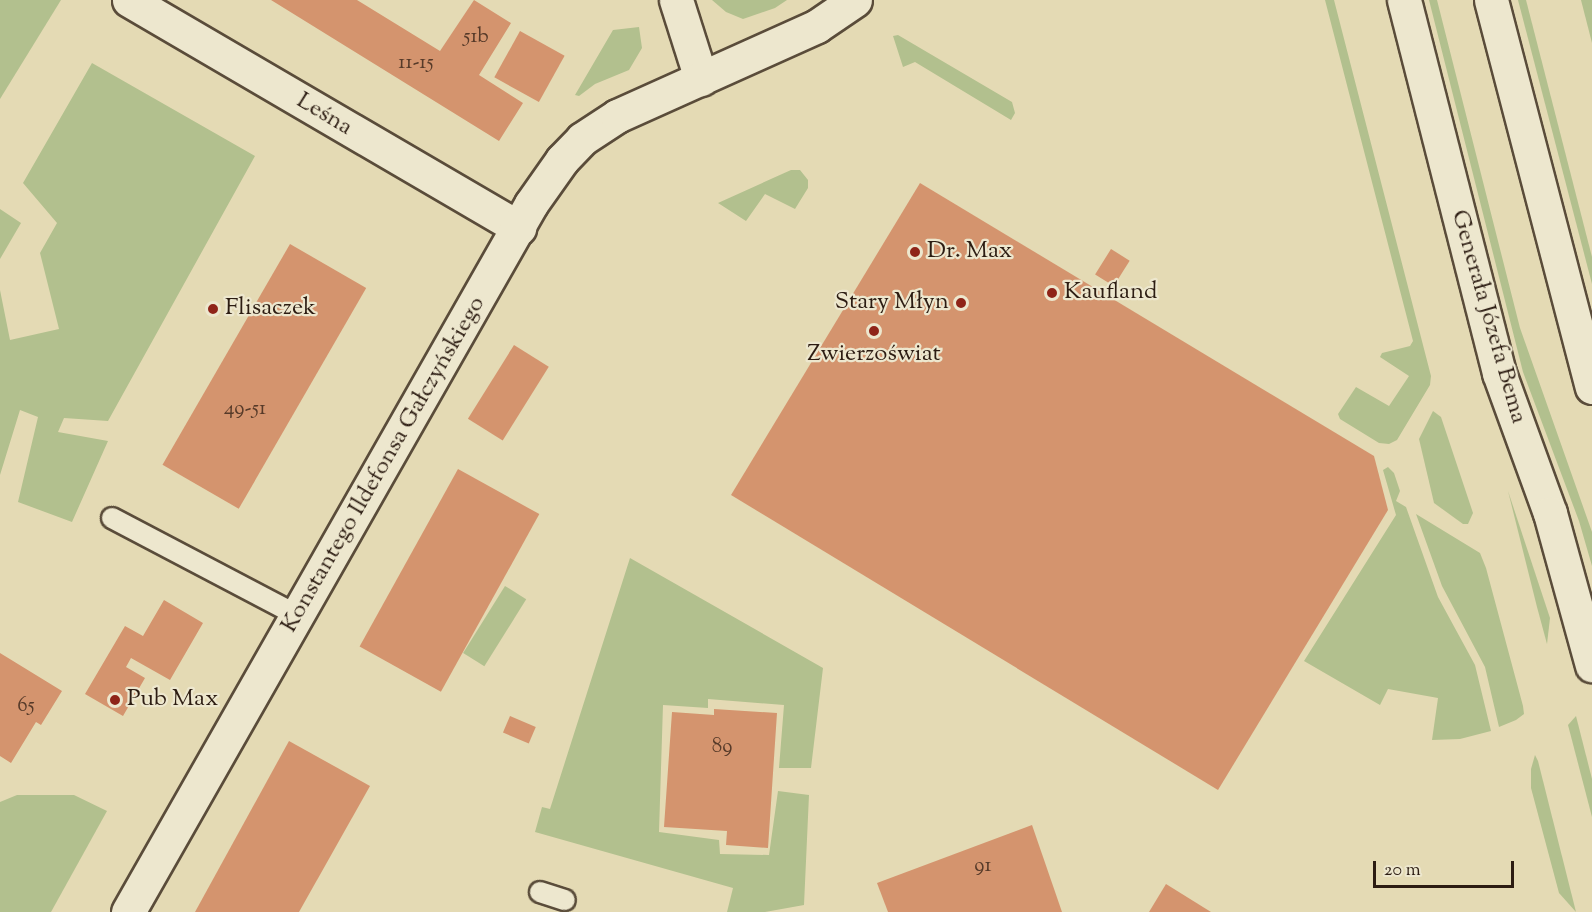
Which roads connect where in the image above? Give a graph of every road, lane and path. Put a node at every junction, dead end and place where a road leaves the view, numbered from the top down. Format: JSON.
{"nodes":[{"id":1,"x":129,"y":0,"type":"edge"},
{"id":2,"x":676,"y":0,"type":"edge"},
{"id":3,"x":855,"y":0,"type":"edge"},
{"id":4,"x":1404,"y":0,"type":"edge"},
{"id":5,"x":1491,"y":0,"type":"edge"},
{"id":6,"x":701,"y":79,"type":"junction"},
{"id":7,"x":519,"y":228,"type":"junction"},
{"id":8,"x":1592,"y":387,"type":"edge"},
{"id":9,"x":112,"y":518,"type":"dead end"},
{"id":10,"x":297,"y":615,"type":"junction"},
{"id":11,"x":1592,"y":665,"type":"edge"},
{"id":12,"x":540,"y":892,"type":"dead end"},
{"id":13,"x":565,"y":900,"type":"dead end"},
{"id":14,"x":128,"y":912,"type":"edge"}],
"edges":[{"from":1,"to":7,"type":"street","name":"Leśna"},
{"from":2,"to":6,"type":"street"},
{"from":3,"to":6,"type":"street","name":"Konstantego Ildefonsa Gałczyńskiego"},
{"from":4,"to":11,"type":"street","name":"Generała Józefa Bema"},
{"from":5,"to":8,"type":"street"},
{"from":6,"to":7,"type":"street","name":"Konstantego Ildefonsa Gałczyńskiego"},
{"from":7,"to":10,"type":"street","name":"Konstantego Ildefonsa Gałczyńskiego"},
{"from":9,"to":10,"type":"lane"},
{"from":10,"to":14,"type":"street","name":"Konstantego Ildefonsa Gałczyńskiego"},
{"from":12,"to":13,"type":"lane"}]}
